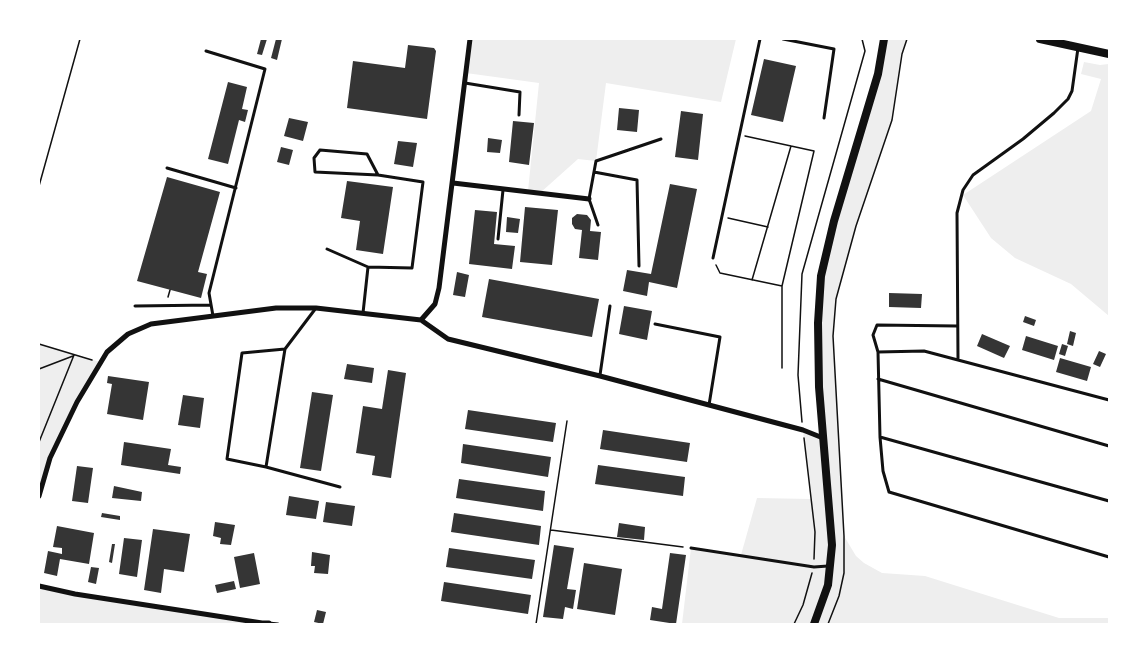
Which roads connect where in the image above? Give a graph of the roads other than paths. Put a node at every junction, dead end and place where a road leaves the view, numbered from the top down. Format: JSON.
{"nodes":[{"id":1,"x":470,"y":39,"type":"edge"},
{"id":2,"x":760,"y":39,"type":"edge"},
{"id":3,"x":783,"y":39,"type":"edge"},
{"id":4,"x":884,"y":39,"type":"edge"},
{"id":5,"x":1040,"y":39,"type":"edge"},
{"id":6,"x":1078,"y":43,"type":"edge"},
{"id":7,"x":206,"y":51,"type":"dead end"},
{"id":8,"x":1109,"y":54,"type":"edge"},
{"id":9,"x":465,"y":83,"type":"junction"},
{"id":10,"x":519,"y":115,"type":"dead end"},
{"id":11,"x":824,"y":118,"type":"dead end"},
{"id":12,"x":661,"y":139,"type":"dead end"},
{"id":13,"x":167,"y":168,"type":"dead end"},
{"id":14,"x":594,"y":172,"type":"junction"},
{"id":15,"x":378,"y":175,"type":"junction"},
{"id":16,"x":453,"y":183,"type":"junction"},
{"id":17,"x":236,"y":188,"type":"junction"},
{"id":18,"x":503,"y":188,"type":"junction"},
{"id":19,"x":589,"y":199,"type":"junction"},
{"id":20,"x":598,"y":225,"type":"dead end"},
{"id":21,"x":498,"y":239,"type":"dead end"},
{"id":22,"x":327,"y":249,"type":"dead end"},
{"id":23,"x":713,"y":258,"type":"road end"},
{"id":24,"x":639,"y":266,"type":"dead end"},
{"id":25,"x":368,"y":267,"type":"junction"},
{"id":26,"x":211,"y":305,"type":"junction"},
{"id":27,"x":135,"y":306,"type":"dead end"},
{"id":28,"x":610,"y":306,"type":"dead end"},
{"id":29,"x":316,"y":308,"type":"junction"},
{"id":30,"x":363,"y":313,"type":"junction"},
{"id":31,"x":213,"y":316,"type":"junction"},
{"id":32,"x":421,"y":320,"type":"junction"},
{"id":33,"x":655,"y":324,"type":"dead end"},
{"id":34,"x":958,"y":326,"type":"junction"},
{"id":35,"x":285,"y":349,"type":"junction"},
{"id":36,"x":878,"y":352,"type":"junction"},
{"id":37,"x":958,"y":360,"type":"junction"},
{"id":38,"x":600,"y":376,"type":"junction"},
{"id":39,"x":878,"y":379,"type":"junction"},
{"id":40,"x":1109,"y":400,"type":"edge"},
{"id":41,"x":709,"y":407,"type":"junction"},
{"id":42,"x":880,"y":437,"type":"junction"},
{"id":43,"x":823,"y":438,"type":"junction"},
{"id":44,"x":1109,"y":446,"type":"edge"},
{"id":45,"x":266,"y":467,"type":"junction"},
{"id":46,"x":340,"y":487,"type":"dead end"},
{"id":47,"x":39,"y":496,"type":"edge"},
{"id":48,"x":1109,"y":501,"type":"edge"},
{"id":49,"x":691,"y":548,"type":"road end"},
{"id":50,"x":1109,"y":557,"type":"edge"},
{"id":51,"x":830,"y":566,"type":"junction"},
{"id":52,"x":39,"y":586,"type":"edge"},
{"id":53,"x":269,"y":623,"type":"edge"},
{"id":54,"x":279,"y":624,"type":"edge"},
{"id":55,"x":814,"y":624,"type":"edge"}],
"edges":[{"from":1,"to":9,"type":"street"},
{"from":2,"to":23,"type":"lane"},
{"from":3,"to":11,"type":"lane"},
{"from":4,"to":43,"type":"main road"},
{"from":5,"to":6,"type":"main road"},
{"from":6,"to":8,"type":"main road"},
{"from":6,"to":34,"type":"lane"},
{"from":7,"to":17,"type":"lane"},
{"from":9,"to":10,"type":"lane"},
{"from":9,"to":16,"type":"street"},
{"from":12,"to":14,"type":"lane"},
{"from":13,"to":17,"type":"lane"},
{"from":14,"to":19,"type":"lane"},
{"from":14,"to":24,"type":"lane"},
{"from":15,"to":15,"type":"lane"},
{"from":15,"to":25,"type":"lane"},
{"from":16,"to":18,"type":"street"},
{"from":16,"to":32,"type":"street"},
{"from":17,"to":26,"type":"lane"},
{"from":18,"to":19,"type":"street"},
{"from":18,"to":21,"type":"lane"},
{"from":19,"to":20,"type":"lane"},
{"from":22,"to":25,"type":"lane"},
{"from":25,"to":30,"type":"lane"},
{"from":26,"to":27,"type":"lane"},
{"from":26,"to":31,"type":"lane"},
{"from":28,"to":38,"type":"lane"},
{"from":29,"to":30,"type":"street"},
{"from":29,"to":31,"type":"street"},
{"from":29,"to":35,"type":"lane"},
{"from":30,"to":32,"type":"street"},
{"from":31,"to":47,"type":"street"},
{"from":32,"to":38,"type":"street"},
{"from":33,"to":41,"type":"lane"},
{"from":34,"to":36,"type":"lane"},
{"from":34,"to":37,"type":"lane"},
{"from":35,"to":45,"type":"lane"},
{"from":35,"to":45,"type":"lane"},
{"from":36,"to":37,"type":"lane"},
{"from":36,"to":39,"type":"lane"},
{"from":37,"to":40,"type":"lane"},
{"from":38,"to":41,"type":"street"},
{"from":39,"to":42,"type":"lane"},
{"from":39,"to":44,"type":"lane"},
{"from":41,"to":43,"type":"street"},
{"from":42,"to":48,"type":"lane"},
{"from":42,"to":50,"type":"lane"},
{"from":43,"to":51,"type":"main road"},
{"from":45,"to":46,"type":"lane"},
{"from":49,"to":51,"type":"lane"},
{"from":51,"to":55,"type":"main road"},
{"from":52,"to":53,"type":"street"},
{"from":53,"to":54,"type":"lane"}]}
